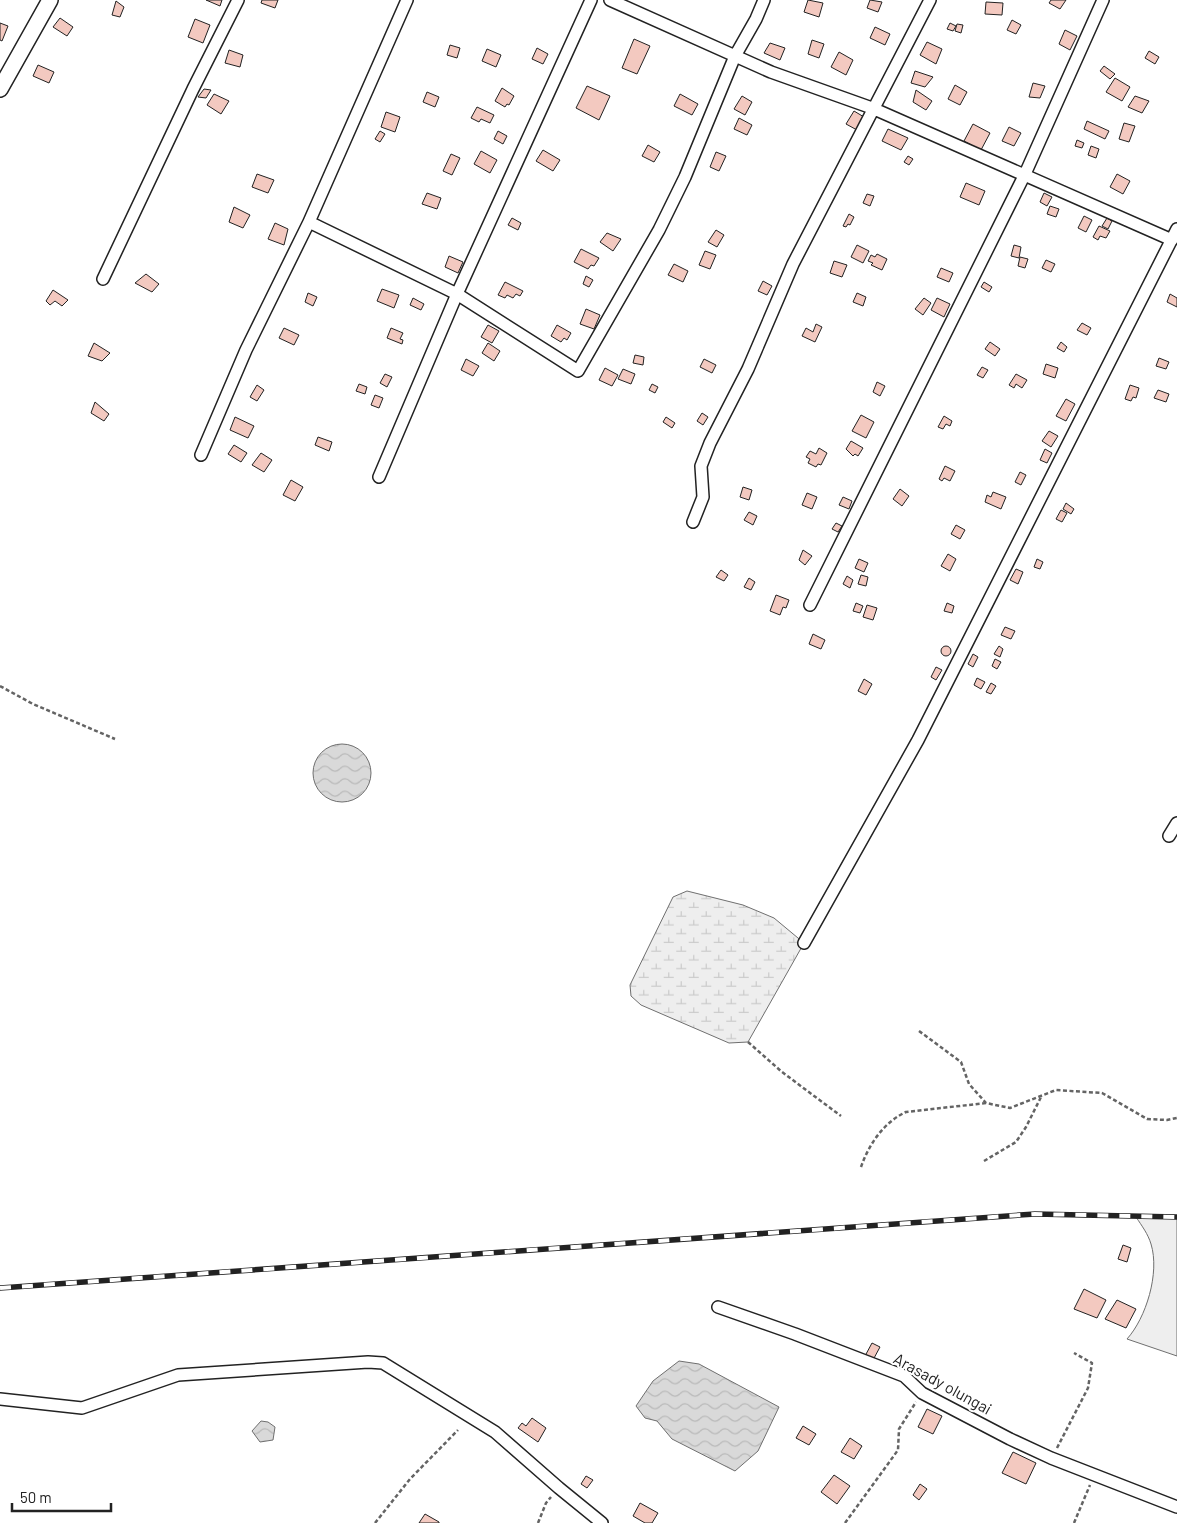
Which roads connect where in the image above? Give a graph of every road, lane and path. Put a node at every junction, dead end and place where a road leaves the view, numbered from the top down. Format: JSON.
{"nodes":[{"id":1,"x":50,"y":0,"type":"edge"},
{"id":2,"x":238,"y":0,"type":"edge"},
{"id":3,"x":407,"y":0,"type":"edge"},
{"id":4,"x":590,"y":0,"type":"edge"},
{"id":5,"x":610,"y":0,"type":"edge"},
{"id":6,"x":764,"y":0,"type":"edge"},
{"id":7,"x":930,"y":0,"type":"edge"},
{"id":8,"x":1103,"y":0,"type":"edge"},
{"id":9,"x":735,"y":56,"type":"junction"},
{"id":10,"x":0,"y":89,"type":"edge"},
{"id":11,"x":872,"y":108,"type":"junction"},
{"id":12,"x":1025,"y":174,"type":"junction"},
{"id":13,"x":309,"y":222,"type":"junction"},
{"id":14,"x":1174,"y":234,"type":"edge"},
{"id":15,"x":103,"y":279,"type":"dead end"},
{"id":16,"x":457,"y":294,"type":"junction"},
{"id":17,"x":201,"y":455,"type":"dead end"},
{"id":18,"x":379,"y":477,"type":"dead end"},
{"id":19,"x":693,"y":522,"type":"dead end"},
{"id":20,"x":810,"y":604,"type":"dead end"},
{"id":21,"x":0,"y":686,"type":"edge"},
{"id":22,"x":115,"y":739,"type":"dead end"},
{"id":23,"x":1177,"y":823,"type":"edge"},
{"id":24,"x":1169,"y":836,"type":"dead end"},
{"id":25,"x":804,"y":943,"type":"dead end"},
{"id":26,"x":920,"y":1031,"type":"dead end"},
{"id":27,"x":748,"y":1042,"type":"dead end"},
{"id":28,"x":1042,"y":1095,"type":"junction"},
{"id":29,"x":986,"y":1103,"type":"junction"},
{"id":30,"x":841,"y":1116,"type":"dead end"},
{"id":31,"x":1177,"y":1118,"type":"edge"},
{"id":32,"x":984,"y":1161,"type":"dead end"},
{"id":33,"x":861,"y":1167,"type":"dead end"},
{"id":34,"x":718,"y":1307,"type":"dead end"},
{"id":35,"x":1074,"y":1353,"type":"dead end"},
{"id":36,"x":922,"y":1393,"type":"junction"},
{"id":37,"x":0,"y":1400,"type":"edge"},
{"id":38,"x":458,"y":1430,"type":"dead end"},
{"id":39,"x":1051,"y":1458,"type":"junction"},
{"id":40,"x":1095,"y":1475,"type":"junction"},
{"id":41,"x":559,"y":1488,"type":"junction"},
{"id":42,"x":1177,"y":1506,"type":"edge"},
{"id":43,"x":375,"y":1523,"type":"edge"},
{"id":44,"x":538,"y":1523,"type":"edge"},
{"id":45,"x":602,"y":1523,"type":"edge"},
{"id":46,"x":845,"y":1523,"type":"edge"},
{"id":47,"x":1074,"y":1523,"type":"edge"}],
"edges":[{"from":1,"to":10,"type":"street"},
{"from":2,"to":15,"type":"street"},
{"from":3,"to":13,"type":"street"},
{"from":4,"to":16,"type":"street"},
{"from":5,"to":9,"type":"street"},
{"from":6,"to":9,"type":"street"},
{"from":7,"to":11,"type":"street"},
{"from":8,"to":12,"type":"street"},
{"from":9,"to":11,"type":"street"},
{"from":9,"to":16,"type":"street"},
{"from":11,"to":12,"type":"street"},
{"from":11,"to":19,"type":"street"},
{"from":12,"to":14,"type":"street"},
{"from":12,"to":20,"type":"street"},
{"from":13,"to":16,"type":"street"},
{"from":13,"to":17,"type":"street"},
{"from":14,"to":25,"type":"street"},
{"from":16,"to":18,"type":"street"},
{"from":21,"to":22,"type":"path"},
{"from":23,"to":24,"type":"street"},
{"from":26,"to":29,"type":"path"},
{"from":27,"to":30,"type":"path"},
{"from":28,"to":29,"type":"path"},
{"from":28,"to":31,"type":"path"},
{"from":28,"to":32,"type":"path"},
{"from":29,"to":33,"type":"path"},
{"from":34,"to":36,"type":"street","name":"Arasady olungai"},
{"from":35,"to":39,"type":"path"},
{"from":36,"to":39,"type":"street","name":"Arasady olungai"},
{"from":36,"to":46,"type":"path"},
{"from":37,"to":41,"type":"street"},
{"from":38,"to":43,"type":"path"},
{"from":39,"to":40,"type":"street","name":"Arasady olungai"},
{"from":40,"to":42,"type":"street","name":"Arasady olungai"},
{"from":40,"to":47,"type":"path"},
{"from":41,"to":44,"type":"path"},
{"from":41,"to":45,"type":"street"}]}
